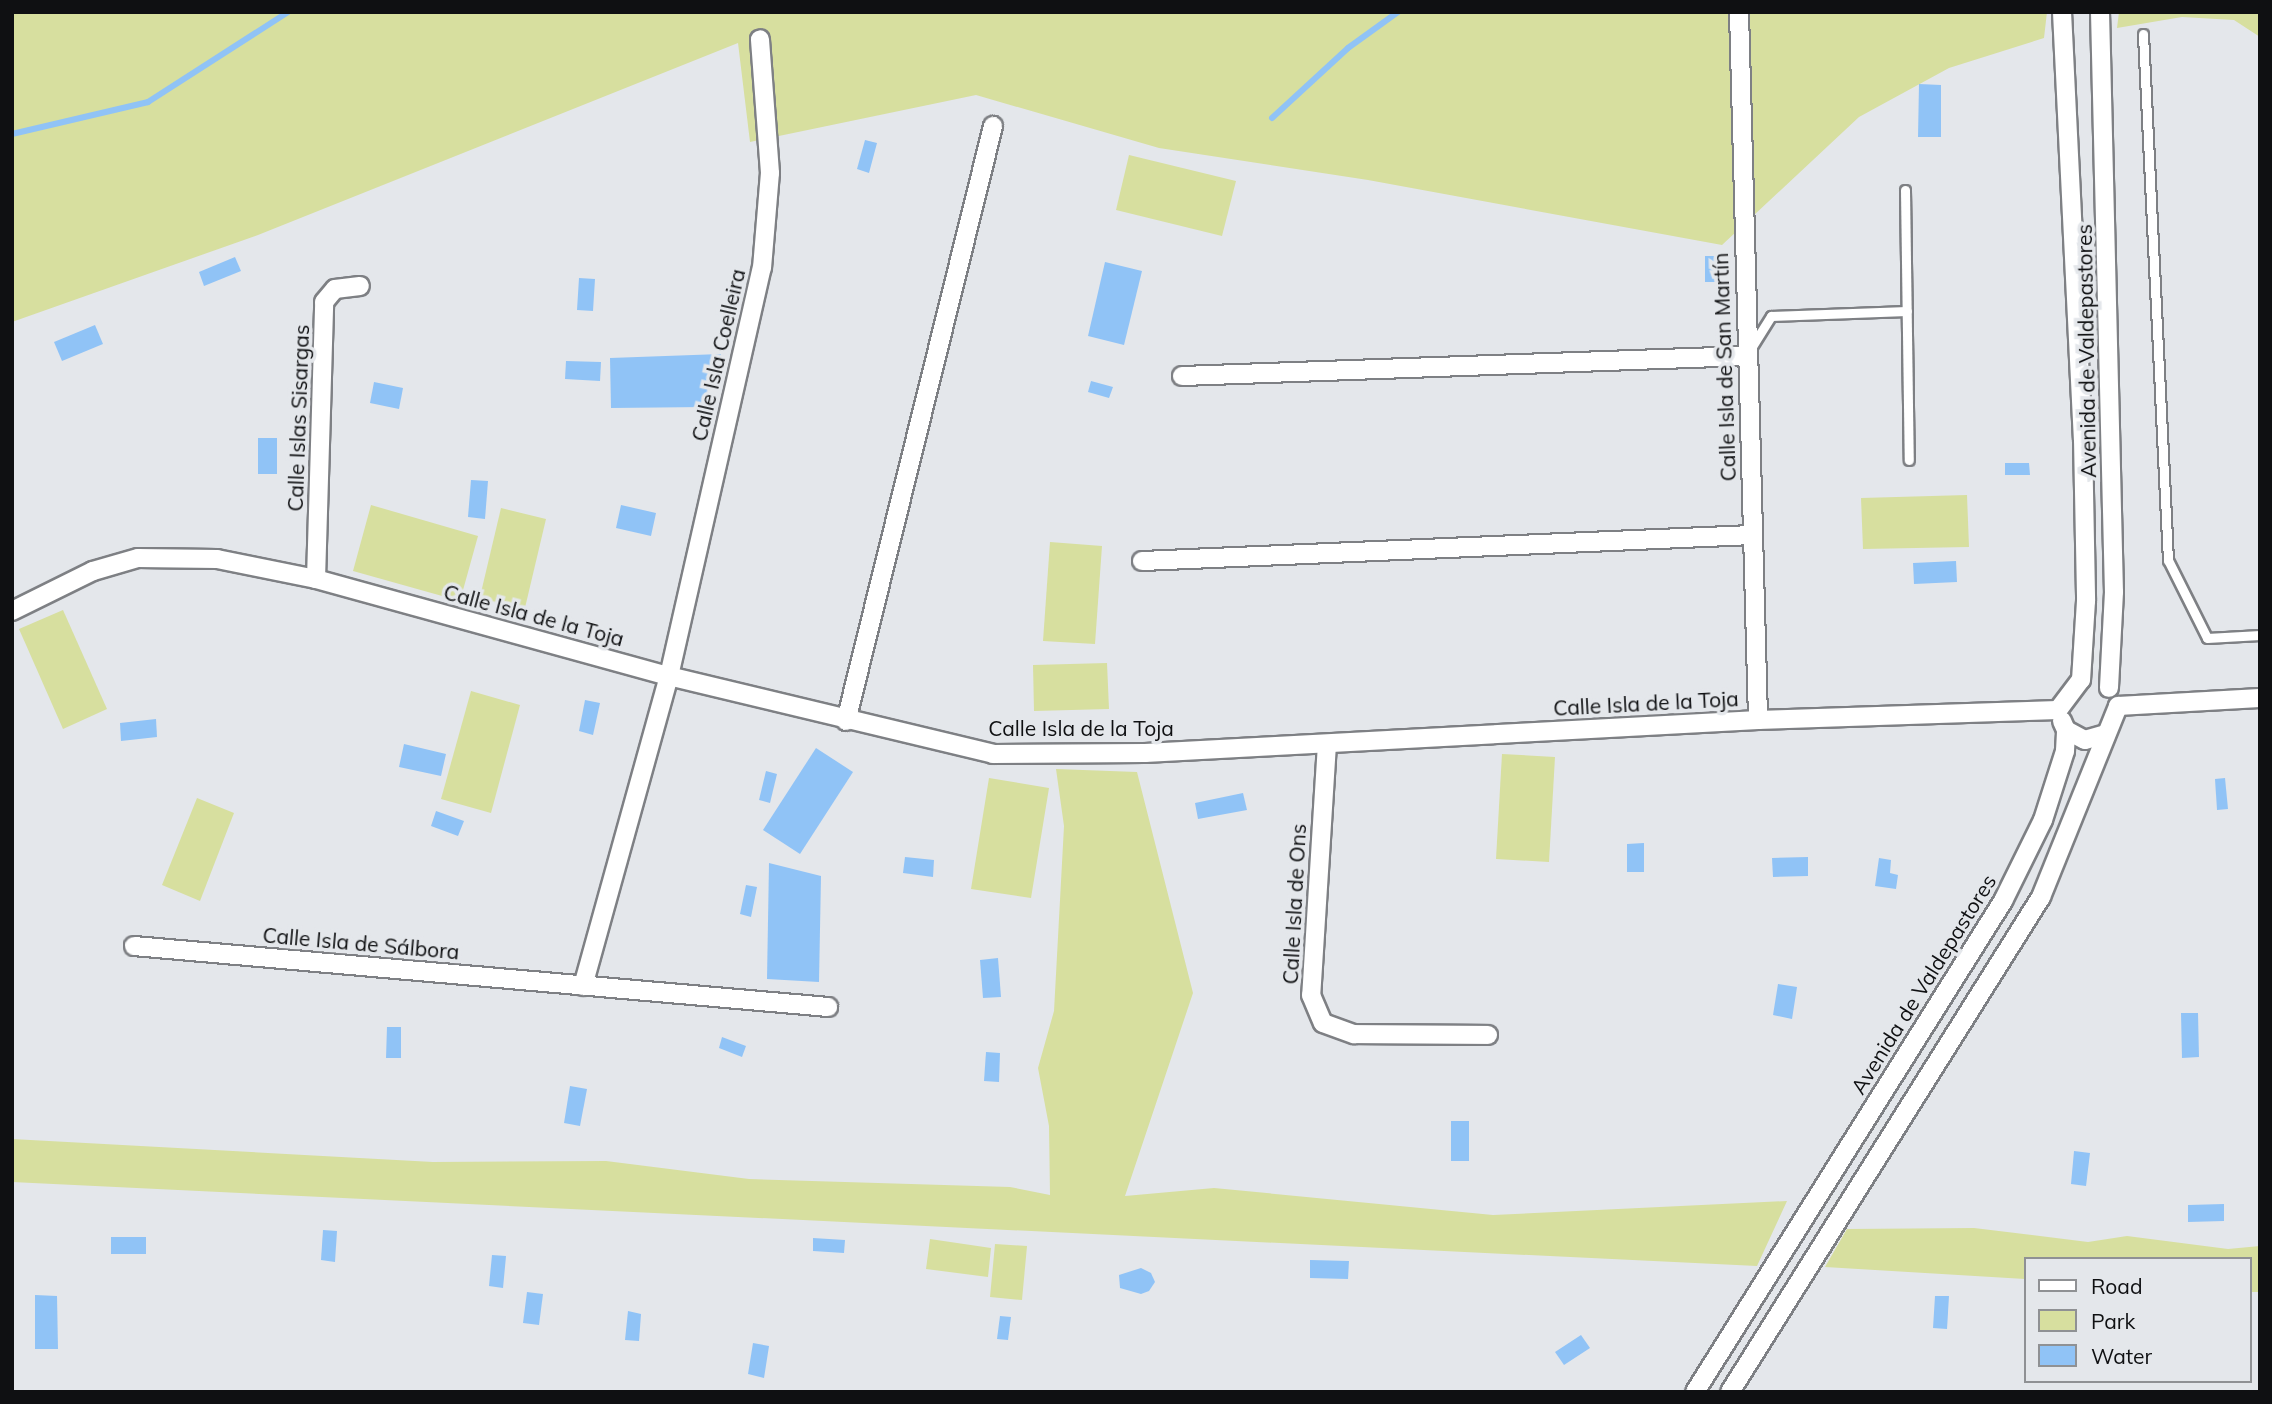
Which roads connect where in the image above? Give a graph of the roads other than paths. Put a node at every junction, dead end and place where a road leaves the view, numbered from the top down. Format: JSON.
{"nodes":[{"id":1,"x":1739,"y":12,"type":"edge"},
{"id":2,"x":2062,"y":12,"type":"edge"},
{"id":3,"x":2100,"y":12,"type":"edge"},
{"id":4,"x":2143,"y":34,"type":"dead end"},
{"id":5,"x":760,"y":38,"type":"dead end"},
{"id":6,"x":993,"y":126,"type":"dead end"},
{"id":7,"x":1905,"y":190,"type":"dead end"},
{"id":8,"x":360,"y":286,"type":"dead end"},
{"id":9,"x":1907,"y":311,"type":"junction"},
{"id":10,"x":1746,"y":356,"type":"junction"},
{"id":11,"x":1182,"y":376,"type":"dead end"},
{"id":12,"x":1909,"y":460,"type":"dead end"},
{"id":13,"x":1752,"y":534,"type":"junction"},
{"id":14,"x":1142,"y":561,"type":"dead end"},
{"id":15,"x":316,"y":579,"type":"junction"},
{"id":16,"x":12,"y":611,"type":"edge"},
{"id":17,"x":2260,"y":635,"type":"edge"},
{"id":18,"x":669,"y":676,"type":"junction"},
{"id":19,"x":2081,"y":680,"type":"junction"},
{"id":20,"x":2109,"y":688,"type":"junction"},
{"id":21,"x":2260,"y":698,"type":"edge"},
{"id":22,"x":2118,"y":706,"type":"junction"},
{"id":23,"x":2058,"y":710,"type":"junction"},
{"id":24,"x":1758,"y":720,"type":"junction"},
{"id":25,"x":846,"y":721,"type":"junction"},
{"id":26,"x":2066,"y":730,"type":"junction"},
{"id":27,"x":2106,"y":734,"type":"junction"},
{"id":28,"x":1327,"y":744,"type":"junction"},
{"id":29,"x":134,"y":946,"type":"dead end"},
{"id":30,"x":583,"y":986,"type":"junction"},
{"id":31,"x":828,"y":1007,"type":"dead end"},
{"id":32,"x":1488,"y":1035,"type":"dead end"},
{"id":33,"x":1695,"y":1392,"type":"edge"},
{"id":34,"x":1730,"y":1392,"type":"edge"}],
"edges":[{"from":1,"to":10,"type":"street","name":"Calle Isla de San Martín"},
{"from":2,"to":19,"type":"street","name":"Avenida de Valdepastores"},
{"from":3,"to":20,"type":"street","name":"Avenida de Valdepastores"},
{"from":4,"to":17,"type":"lane"},
{"from":5,"to":18,"type":"street","name":"Calle Isla Coelleira"},
{"from":6,"to":25,"type":"street"},
{"from":7,"to":9,"type":"lane"},
{"from":8,"to":15,"type":"street","name":"Calle Islas Sisargas"},
{"from":9,"to":10,"type":"lane"},
{"from":9,"to":12,"type":"lane"},
{"from":10,"to":11,"type":"street"},
{"from":10,"to":13,"type":"street","name":"Calle Isla de San Martín"},
{"from":13,"to":14,"type":"street"},
{"from":13,"to":24,"type":"street","name":"Calle Isla de San Martín"},
{"from":15,"to":16,"type":"street","name":"Calle Isla de la Toja"},
{"from":15,"to":18,"type":"street","name":"Calle Isla de la Toja"},
{"from":18,"to":25,"type":"street","name":"Calle Isla de la Toja"},
{"from":18,"to":30,"type":"street"},
{"from":19,"to":20,"type":"street"},
{"from":19,"to":23,"type":"street"},
{"from":20,"to":22,"type":"street"},
{"from":21,"to":22,"type":"street"},
{"from":22,"to":27,"type":"street"},
{"from":23,"to":24,"type":"street","name":"Calle Isla de la Toja"},
{"from":23,"to":26,"type":"street"},
{"from":24,"to":28,"type":"street","name":"Calle Isla de la Toja"},
{"from":25,"to":28,"type":"street","name":"Calle Isla de la Toja"},
{"from":26,"to":27,"type":"street"},
{"from":26,"to":33,"type":"street","name":"Avenida de Valdepastores"},
{"from":27,"to":34,"type":"street"},
{"from":28,"to":32,"type":"street","name":"Calle Isla de Ons"},
{"from":29,"to":30,"type":"street","name":"Calle Isla de Sálbora"},
{"from":30,"to":31,"type":"street","name":"Calle Isla de Sálbora"}]}
